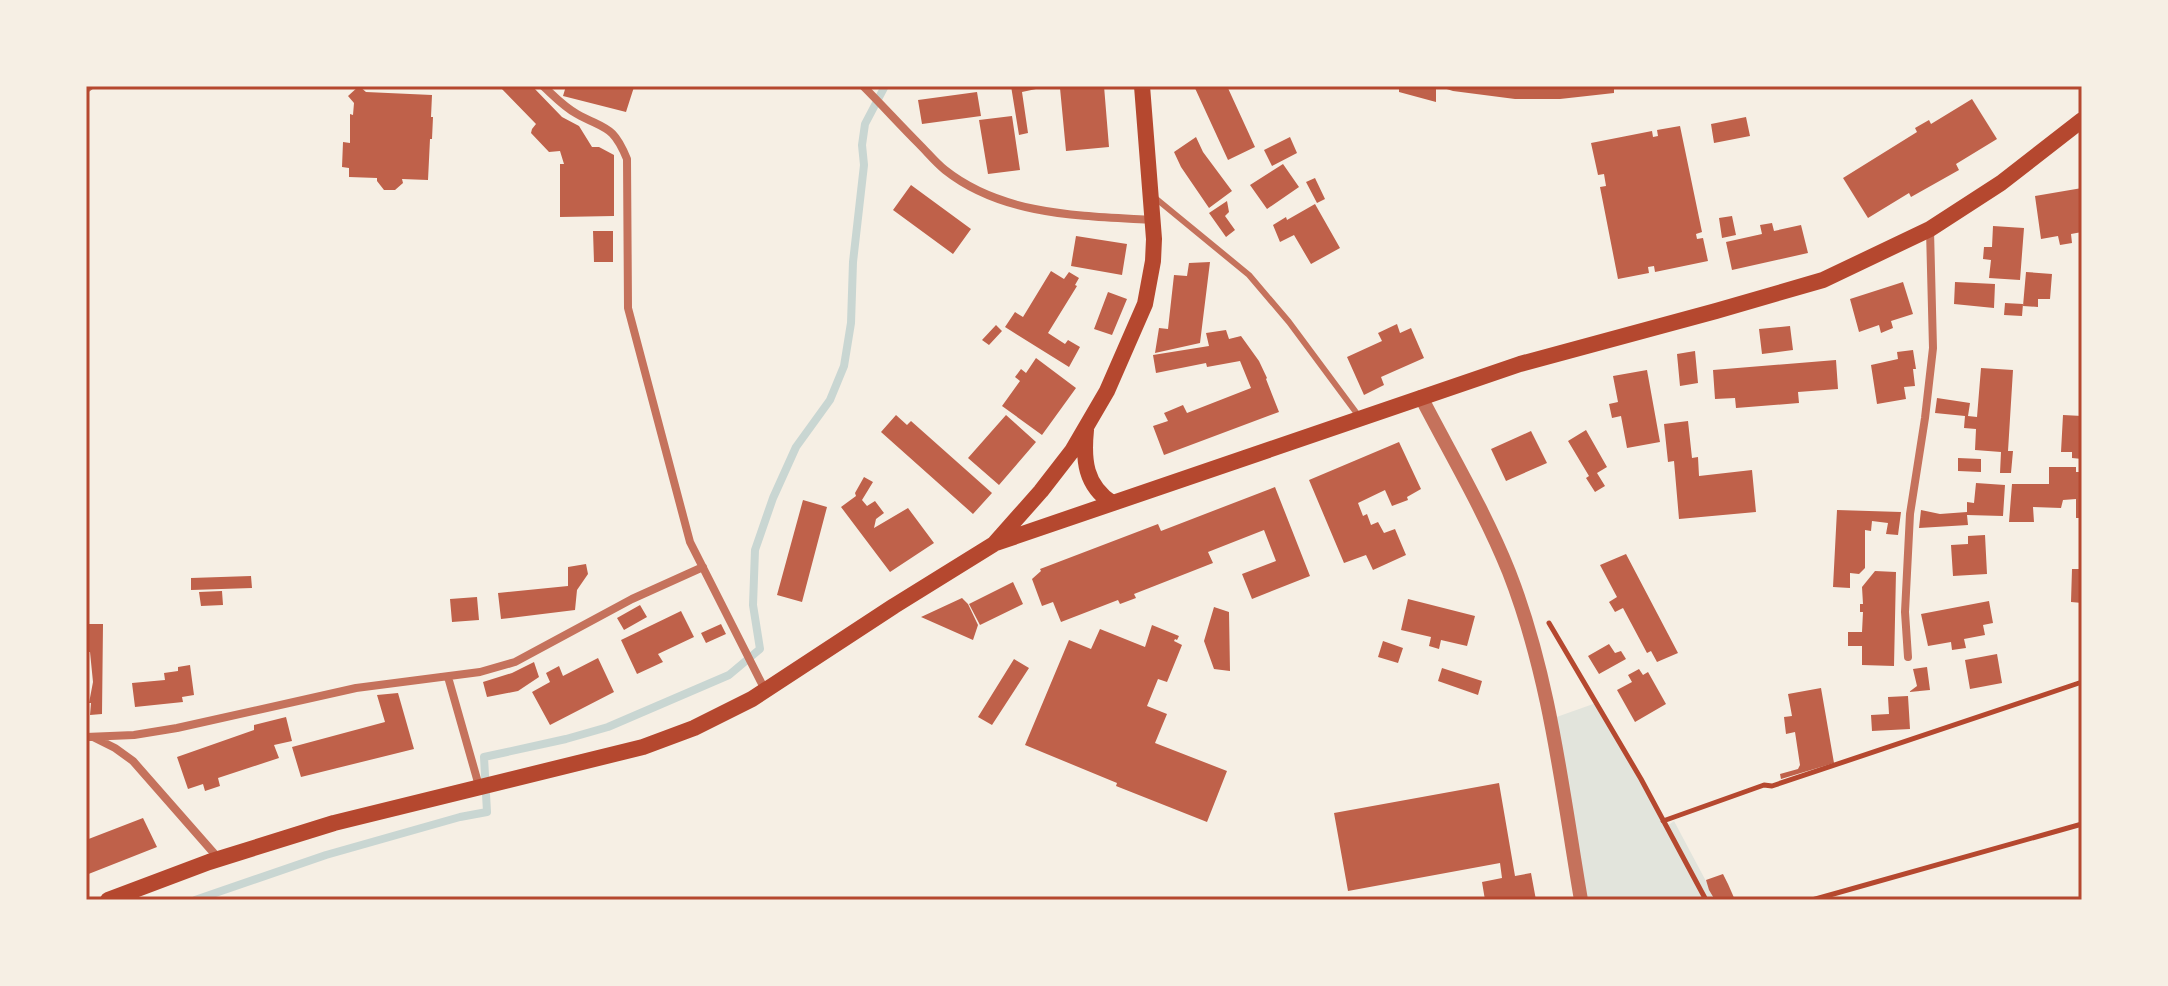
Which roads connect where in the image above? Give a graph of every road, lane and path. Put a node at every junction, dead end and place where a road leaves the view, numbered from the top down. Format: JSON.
{"nodes":[{"id":1,"x":543,"y":86,"type":"edge"},
{"id":2,"x":1142,"y":86,"type":"edge"},
{"id":3,"x":865,"y":88,"type":"edge"},
{"id":4,"x":2082,"y":120,"type":"edge"},
{"id":5,"x":1151,"y":195,"type":"junction"},
{"id":6,"x":1153,"y":220,"type":"junction"},
{"id":7,"x":1930,"y":229,"type":"junction"},
{"id":8,"x":1421,"y":397,"type":"junction"},
{"id":9,"x":1359,"y":417,"type":"junction"},
{"id":10,"x":1086,"y":428,"type":"junction"},
{"id":11,"x":1112,"y":503,"type":"junction"},
{"id":12,"x":994,"y":544,"type":"junction"},
{"id":13,"x":703,"y":567,"type":"junction"},
{"id":14,"x":1548,"y":620,"type":"dead end"},
{"id":15,"x":1908,"y":657,"type":"dead end"},
{"id":16,"x":448,"y":677,"type":"junction"},
{"id":17,"x":2082,"y":682,"type":"edge"},
{"id":18,"x":766,"y":690,"type":"junction"},
{"id":19,"x":89,"y":737,"type":"edge"},
{"id":20,"x":480,"y":786,"type":"junction"},
{"id":21,"x":1663,"y":821,"type":"junction"},
{"id":22,"x":2082,"y":824,"type":"edge"},
{"id":23,"x":219,"y":859,"type":"junction"},
{"id":24,"x":108,"y":900,"type":"edge"},
{"id":25,"x":1581,"y":900,"type":"edge"},
{"id":26,"x":1706,"y":900,"type":"edge"},
{"id":27,"x":1812,"y":900,"type":"edge"}],
"edges":[{"from":1,"to":13,"type":"street"},
{"from":2,"to":5,"type":"main road"},
{"from":3,"to":6,"type":"street"},
{"from":4,"to":7,"type":"main road"},
{"from":5,"to":6,"type":"main road"},
{"from":5,"to":9,"type":"lane"},
{"from":6,"to":10,"type":"main road"},
{"from":7,"to":8,"type":"main road"},
{"from":7,"to":15,"type":"street"},
{"from":8,"to":9,"type":"main road"},
{"from":8,"to":25,"type":"street"},
{"from":9,"to":11,"type":"main road"},
{"from":10,"to":11,"type":"main road"},
{"from":10,"to":12,"type":"main road"},
{"from":11,"to":12,"type":"main road"},
{"from":12,"to":18,"type":"main road"},
{"from":13,"to":16,"type":"street"},
{"from":13,"to":18,"type":"street"},
{"from":14,"to":21,"type":"path"},
{"from":16,"to":19,"type":"street"},
{"from":16,"to":20,"type":"street"},
{"from":17,"to":21,"type":"path"},
{"from":18,"to":20,"type":"main road"},
{"from":19,"to":23,"type":"street"},
{"from":20,"to":23,"type":"main road"},
{"from":21,"to":26,"type":"path"},
{"from":22,"to":27,"type":"path"},
{"from":23,"to":24,"type":"main road"}]}
